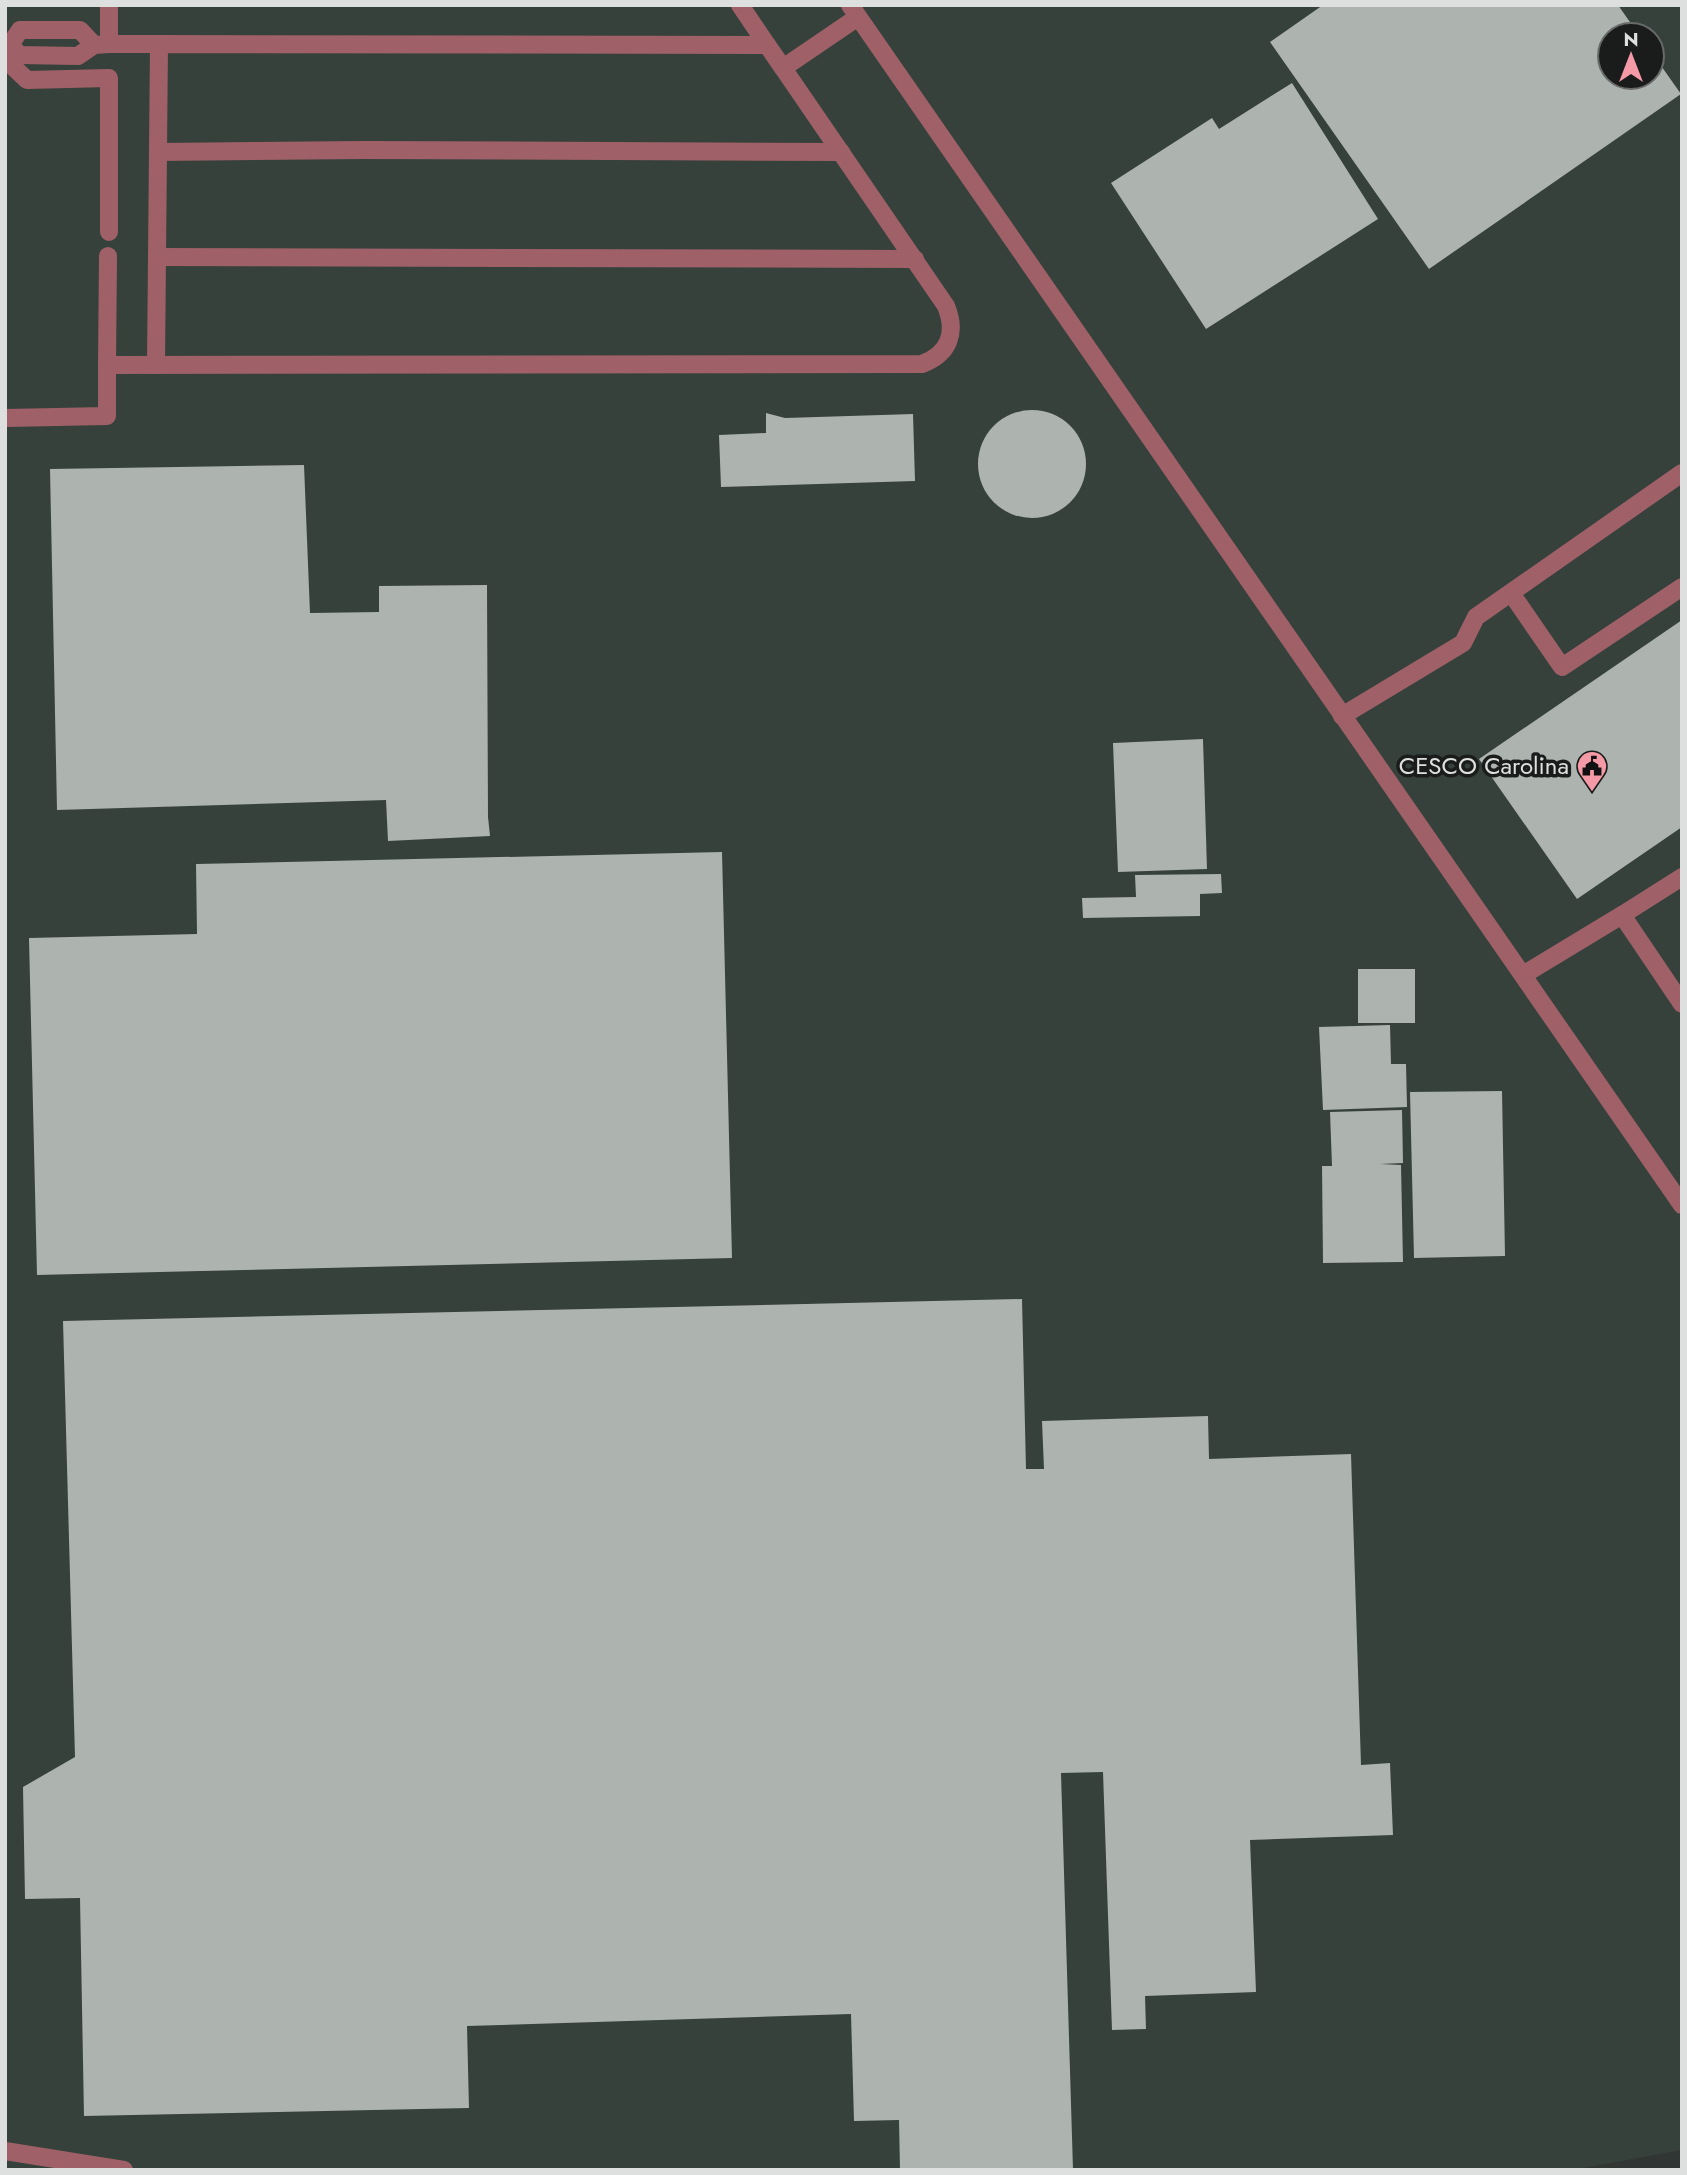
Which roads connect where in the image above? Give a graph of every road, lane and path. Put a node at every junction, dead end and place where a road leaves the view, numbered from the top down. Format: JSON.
{"nodes":[{"id":1,"x":109,"y":5,"type":"edge"},
{"id":2,"x":740,"y":5,"type":"edge"},
{"id":3,"x":854,"y":11,"type":"edge"},
{"id":4,"x":102,"y":44,"type":"junction"},
{"id":5,"x":159,"y":44,"type":"junction"},
{"id":6,"x":767,"y":45,"type":"junction"},
{"id":7,"x":7,"y":50,"type":"edge"},
{"id":8,"x":783,"y":68,"type":"junction"},
{"id":9,"x":158,"y":152,"type":"junction"},
{"id":10,"x":841,"y":152,"type":"junction"},
{"id":11,"x":109,"y":232,"type":"dead end"},
{"id":12,"x":108,"y":256,"type":"dead end"},
{"id":13,"x":157,"y":257,"type":"junction"},
{"id":14,"x":915,"y":259,"type":"junction"},
{"id":15,"x":107,"y":365,"type":"junction"},
{"id":16,"x":156,"y":365,"type":"junction"},
{"id":17,"x":5,"y":418,"type":"edge"},
{"id":18,"x":1682,"y":473,"type":"edge"},
{"id":19,"x":1682,"y":587,"type":"edge"},
{"id":20,"x":1511,"y":593,"type":"junction"},
{"id":21,"x":1342,"y":716,"type":"junction"},
{"id":22,"x":1682,"y":877,"type":"edge"},
{"id":23,"x":1622,"y":915,"type":"junction"},
{"id":24,"x":1523,"y":975,"type":"junction"},
{"id":25,"x":1682,"y":1004,"type":"edge"},
{"id":26,"x":1682,"y":1205,"type":"edge"},
{"id":27,"x":5,"y":2151,"type":"edge"},
{"id":28,"x":124,"y":2170,"type":"edge"}],
"edges":[{"from":1,"to":4,"type":"street"},
{"from":2,"to":6,"type":"street"},
{"from":3,"to":8,"type":"street"},
{"from":3,"to":21,"type":"street"},
{"from":4,"to":5,"type":"street"},
{"from":4,"to":7,"type":"street"},
{"from":4,"to":7,"type":"street"},
{"from":5,"to":6,"type":"street"},
{"from":5,"to":9,"type":"street"},
{"from":6,"to":8,"type":"street"},
{"from":7,"to":11,"type":"street"},
{"from":8,"to":10,"type":"street"},
{"from":9,"to":10,"type":"street"},
{"from":9,"to":13,"type":"street"},
{"from":10,"to":14,"type":"street"},
{"from":12,"to":15,"type":"street"},
{"from":13,"to":14,"type":"street"},
{"from":13,"to":16,"type":"street"},
{"from":14,"to":16,"type":"street"},
{"from":15,"to":16,"type":"street"},
{"from":15,"to":17,"type":"street"},
{"from":18,"to":20,"type":"street"},
{"from":19,"to":20,"type":"street"},
{"from":20,"to":21,"type":"street"},
{"from":21,"to":24,"type":"street"},
{"from":22,"to":23,"type":"street"},
{"from":23,"to":24,"type":"street"},
{"from":23,"to":25,"type":"street"},
{"from":24,"to":26,"type":"street"},
{"from":27,"to":28,"type":"street"}]}
